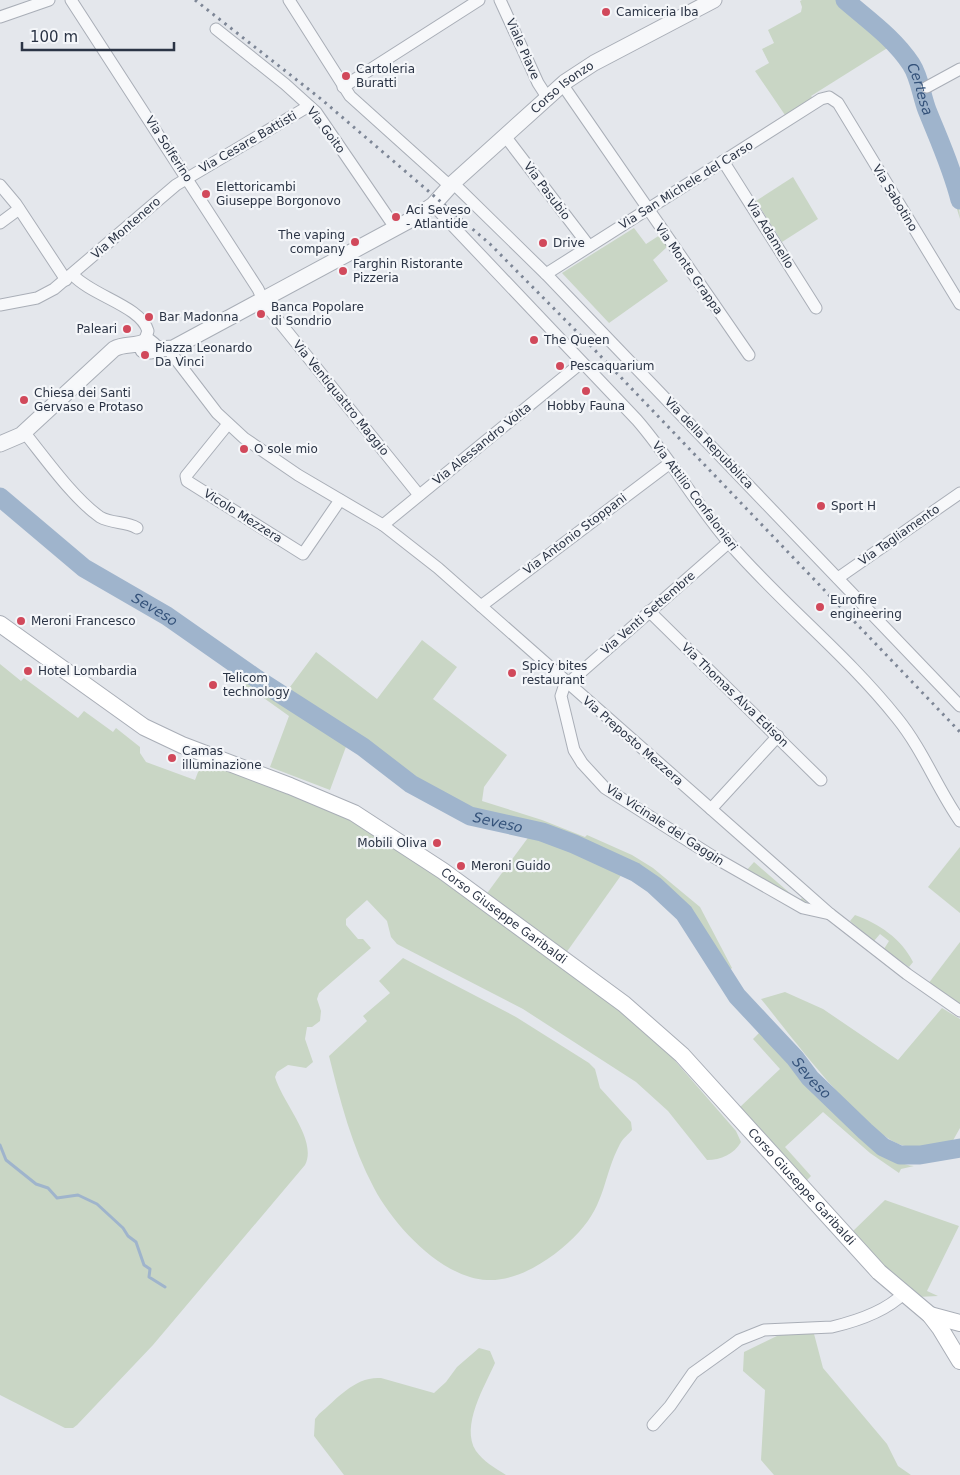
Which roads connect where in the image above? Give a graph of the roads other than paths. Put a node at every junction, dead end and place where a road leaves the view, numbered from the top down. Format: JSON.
{"nodes":[{"id":1,"x":49,"y":0,"type":"edge"},
{"id":2,"x":71,"y":0,"type":"edge"},
{"id":3,"x":289,"y":0,"type":"edge"},
{"id":4,"x":479,"y":0,"type":"edge"},
{"id":5,"x":500,"y":0,"type":"edge"},
{"id":6,"x":714,"y":0,"type":"edge"},
{"id":7,"x":0,"y":17,"type":"edge"},
{"id":8,"x":216,"y":29,"type":"dead end"},
{"id":9,"x":960,"y":69,"type":"edge"},
{"id":10,"x":562,"y":84,"type":"junction"},
{"id":11,"x":928,"y":86,"type":"dead end"},
{"id":12,"x":343,"y":87,"type":"junction"},
{"id":13,"x":547,"y":97,"type":"junction"},
{"id":14,"x":826,"y":97,"type":"joint"},
{"id":15,"x":309,"y":106,"type":"junction"},
{"id":16,"x":505,"y":136,"type":"junction"},
{"id":17,"x":724,"y":161,"type":"junction"},
{"id":18,"x":187,"y":178,"type":"junction"},
{"id":19,"x":0,"y":185,"type":"edge"},
{"id":20,"x":452,"y":185,"type":"junction"},
{"id":21,"x":433,"y":205,"type":"junction"},
{"id":22,"x":19,"y":209,"type":"junction"},
{"id":23,"x":648,"y":209,"type":"junction"},
{"id":24,"x":0,"y":223,"type":"edge"},
{"id":25,"x":396,"y":229,"type":"junction"},
{"id":26,"x":589,"y":246,"type":"junction"},
{"id":27,"x":546,"y":274,"type":"junction"},
{"id":28,"x":70,"y":277,"type":"junction"},
{"id":29,"x":263,"y":300,"type":"junction"},
{"id":30,"x":960,"y":304,"type":"edge"},
{"id":31,"x":0,"y":305,"type":"edge"},
{"id":32,"x":816,"y":308,"type":"dead end"},
{"id":33,"x":155,"y":348,"type":"junction"},
{"id":34,"x":749,"y":355,"type":"dead end"},
{"id":35,"x":581,"y":363,"type":"junction"},
{"id":36,"x":228,"y":424,"type":"junction"},
{"id":37,"x":9,"y":438,"type":"edge"},
{"id":38,"x":670,"y":463,"type":"junction"},
{"id":39,"x":960,"y":493,"type":"edge"},
{"id":40,"x":419,"y":495,"type":"junction"},
{"id":41,"x":340,"y":500,"type":"junction"},
{"id":42,"x":383,"y":525,"type":"junction"},
{"id":43,"x":137,"y":528,"type":"dead end"},
{"id":44,"x":728,"y":543,"type":"junction"},
{"id":45,"x":838,"y":578,"type":"junction"},
{"id":46,"x":481,"y":606,"type":"junction"},
{"id":47,"x":649,"y":611,"type":"junction"},
{"id":48,"x":0,"y":624,"type":"edge"},
{"id":49,"x":567,"y":683,"type":"junction"},
{"id":50,"x":960,"y":706,"type":"edge"},
{"id":51,"x":778,"y":736,"type":"junction"},
{"id":52,"x":822,"y":780,"type":"dead end"},
{"id":53,"x":711,"y":809,"type":"junction"},
{"id":54,"x":960,"y":822,"type":"edge"},
{"id":55,"x":830,"y":914,"type":"junction"},
{"id":56,"x":960,"y":1011,"type":"edge"},
{"id":57,"x":903,"y":1294,"type":"junction"},
{"id":58,"x":930,"y":1315,"type":"junction"},
{"id":59,"x":960,"y":1323,"type":"edge"},
{"id":60,"x":960,"y":1327,"type":"edge"},
{"id":61,"x":950,"y":1345,"type":"junction"},
{"id":62,"x":960,"y":1361,"type":"edge"},
{"id":63,"x":653,"y":1425,"type":"dead end"}],
"edges":[{"from":1,"to":7,"type":"street"},
{"from":2,"to":18,"type":"street","name":"Via Solferino"},
{"from":3,"to":12,"type":"street","name":"Via della Repubblica"},
{"from":4,"to":12,"type":"street"},
{"from":5,"to":13,"type":"street","name":"Viale Piave"},
{"from":6,"to":10,"type":"street","name":"Corso Isonzo"},
{"from":8,"to":15,"type":"street","name":"Via Goito"},
{"from":9,"to":11,"type":"street"},
{"from":10,"to":13,"type":"street","name":"Corso Isonzo"},
{"from":10,"to":23,"type":"street","name":"Via Monte Grappa"},
{"from":12,"to":20,"type":"street","name":"Via della Repubblica"},
{"from":13,"to":16,"type":"street","name":"Corso Isonzo"},
{"from":14,"to":17,"type":"street","name":"Via San Michele del Carso"},
{"from":14,"to":30,"type":"street","name":"Via Sabotino"},
{"from":15,"to":18,"type":"street","name":"Via Cesare Battisti"},
{"from":15,"to":25,"type":"street","name":"Via Goito"},
{"from":16,"to":20,"type":"street","name":"Corso Isonzo"},
{"from":16,"to":26,"type":"street","name":"Via Pasubio"},
{"from":17,"to":23,"type":"street","name":"Via San Michele del Carso"},
{"from":17,"to":32,"type":"street","name":"Via Adamello"},
{"from":18,"to":28,"type":"street","name":"Via Montenero"},
{"from":18,"to":29,"type":"street","name":"Via Solferino"},
{"from":19,"to":22,"type":"street"},
{"from":20,"to":21,"type":"street","name":"Corso Isonzo"},
{"from":20,"to":27,"type":"street","name":"Via della Repubblica"},
{"from":21,"to":25,"type":"street","name":"Corso Isonzo"},
{"from":21,"to":35,"type":"street","name":"Via Attilio Confalonieri"},
{"from":22,"to":24,"type":"street"},
{"from":22,"to":28,"type":"street"},
{"from":23,"to":26,"type":"street","name":"Via San Michele del Carso"},
{"from":23,"to":34,"type":"street","name":"Via Monte Grappa"},
{"from":25,"to":29,"type":"street","name":"Corso Isonzo"},
{"from":26,"to":27,"type":"street","name":"Via San Michele del Carso"},
{"from":27,"to":45,"type":"street","name":"Via della Repubblica"},
{"from":28,"to":31,"type":"street","name":"Via Montenero"},
{"from":28,"to":33,"type":"street"},
{"from":29,"to":33,"type":"street","name":"Corso Isonzo"},
{"from":29,"to":40,"type":"street","name":"Via Ventiquattro Maggio"},
{"from":33,"to":36,"type":"street","name":"Via Preposto Mezzera"},
{"from":33,"to":37,"type":"street"},
{"from":35,"to":38,"type":"street","name":"Via Attilio Confalonieri"},
{"from":35,"to":40,"type":"street","name":"Via Alessandro Volta"},
{"from":36,"to":41,"type":"street","name":"Via Preposto Mezzera"},
{"from":36,"to":41,"type":"street","name":"Vicolo Mezzera"},
{"from":37,"to":43,"type":"street"},
{"from":38,"to":44,"type":"street","name":"Via Attilio Confalonieri"},
{"from":38,"to":46,"type":"street","name":"Via Antonio Stoppani"},
{"from":39,"to":45,"type":"street","name":"Via Tagliamento"},
{"from":40,"to":42,"type":"street","name":"Via Alessandro Volta"},
{"from":41,"to":42,"type":"street","name":"Via Preposto Mezzera"},
{"from":42,"to":46,"type":"street","name":"Via Preposto Mezzera"},
{"from":44,"to":47,"type":"street","name":"Via Venti Settembre"},
{"from":44,"to":54,"type":"street","name":"Via Attilio Confalonieri"},
{"from":45,"to":50,"type":"street","name":"Via della Repubblica"},
{"from":46,"to":49,"type":"street","name":"Via Preposto Mezzera"},
{"from":47,"to":49,"type":"street","name":"Via Venti Settembre"},
{"from":47,"to":51,"type":"street","name":"Via Thomas Alva Edison"},
{"from":48,"to":57,"type":"main road","name":"Corso Giuseppe Garibaldi"},
{"from":49,"to":53,"type":"street","name":"Via Preposto Mezzera"},
{"from":49,"to":55,"type":"street","name":"Via Vicinale del Gaggin"},
{"from":51,"to":52,"type":"street","name":"Via Thomas Alva Edison"},
{"from":51,"to":53,"type":"street"},
{"from":53,"to":55,"type":"street","name":"Via Preposto Mezzera"},
{"from":55,"to":56,"type":"street","name":"Via Preposto Mezzera"},
{"from":57,"to":58,"type":"main road","name":"Corso Giuseppe Garibaldi"},
{"from":57,"to":63,"type":"street"},
{"from":58,"to":59,"type":"main road"},
{"from":58,"to":61,"type":"main road"},
{"from":60,"to":61,"type":"main road"},
{"from":61,"to":62,"type":"main road"}]}
